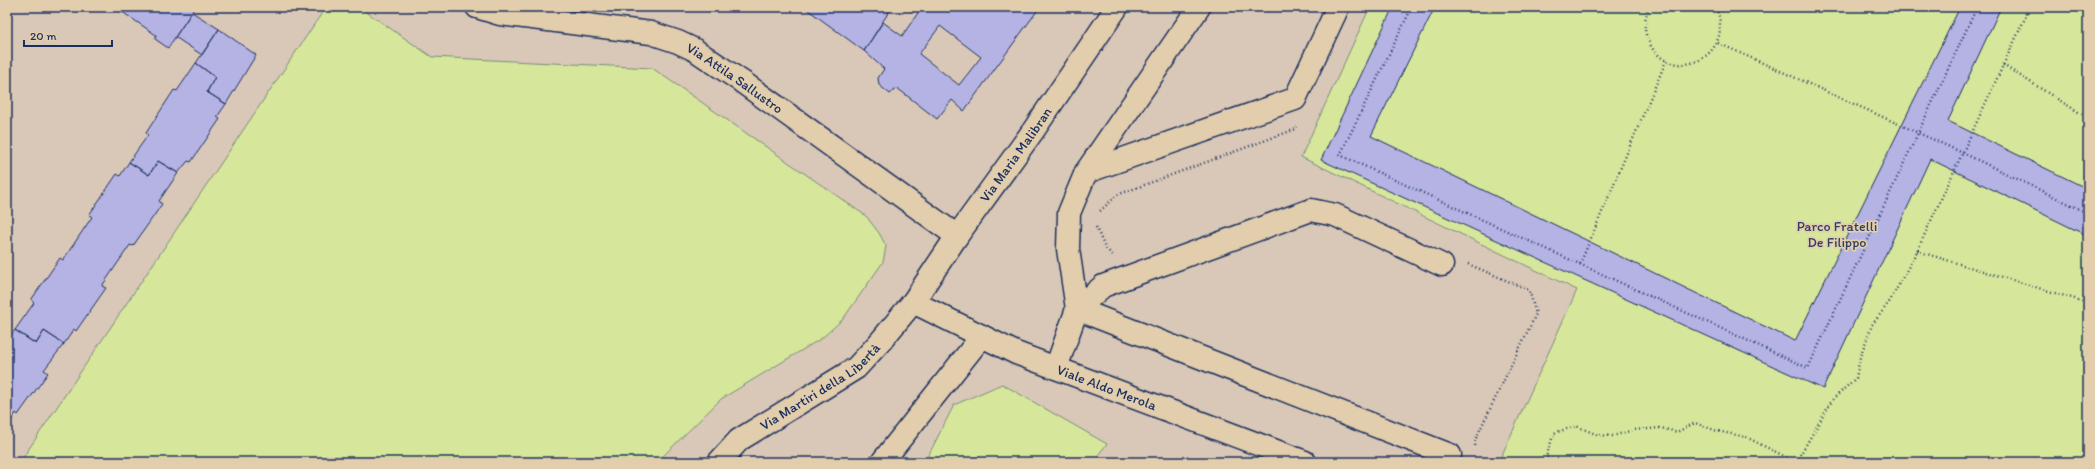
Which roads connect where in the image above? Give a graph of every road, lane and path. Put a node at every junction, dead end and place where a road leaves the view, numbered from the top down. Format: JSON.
{"nodes":[{"id":1,"x":477,"y":7,"type":"edge"},
{"id":2,"x":1117,"y":7,"type":"edge"},
{"id":3,"x":1199,"y":7,"type":"edge"},
{"id":4,"x":1338,"y":7,"type":"edge"},
{"id":5,"x":1412,"y":7,"type":"edge"},
{"id":6,"x":1642,"y":7,"type":"edge"},
{"id":7,"x":1716,"y":7,"type":"edge"},
{"id":8,"x":1977,"y":7,"type":"edge"},
{"id":9,"x":2025,"y":7,"type":"edge"},
{"id":10,"x":1649,"y":8,"type":"edge"},
{"id":11,"x":1718,"y":43,"type":"junction"},
{"id":12,"x":1666,"y":61,"type":"junction"},
{"id":13,"x":2003,"y":65,"type":"junction"},
{"id":14,"x":2088,"y":118,"type":"edge"},
{"id":15,"x":1919,"y":133,"type":"junction"},
{"id":16,"x":1963,"y":153,"type":"junction"},
{"id":17,"x":1086,"y":172,"type":"junction"},
{"id":18,"x":2088,"y":213,"type":"edge"},
{"id":19,"x":957,"y":236,"type":"junction"},
{"id":20,"x":1917,"y":252,"type":"junction"},
{"id":21,"x":1580,"y":264,"type":"junction"},
{"id":22,"x":1442,"y":265,"type":"dead end"},
{"id":23,"x":914,"y":302,"type":"junction"},
{"id":24,"x":2088,"y":303,"type":"edge"},
{"id":25,"x":1077,"y":309,"type":"junction"},
{"id":26,"x":982,"y":336,"type":"junction"},
{"id":27,"x":1056,"y":368,"type":"junction"},
{"id":28,"x":1450,"y":456,"type":"dead end"},
{"id":29,"x":718,"y":462,"type":"edge"},
{"id":30,"x":882,"y":462,"type":"edge"},
{"id":31,"x":1305,"y":462,"type":"edge"},
{"id":32,"x":1559,"y":462,"type":"edge"},
{"id":33,"x":1796,"y":462,"type":"edge"}],
"edges":[{"from":1,"to":19,"type":"street","name":"Via Attila Sallustro"},
{"from":2,"to":19,"type":"street","name":"Via Maria Malibran"},
{"from":3,"to":17,"type":"street"},
{"from":4,"to":17,"type":"street"},
{"from":5,"to":21,"type":"path"},
{"from":6,"to":10,"type":"path"},
{"from":7,"to":11,"type":"path"},
{"from":8,"to":15,"type":"path"},
{"from":9,"to":13,"type":"path"},
{"from":10,"to":12,"type":"path"},
{"from":11,"to":12,"type":"path"},
{"from":11,"to":15,"type":"path"},
{"from":12,"to":21,"type":"path"},
{"from":13,"to":14,"type":"path"},
{"from":13,"to":16,"type":"path"},
{"from":15,"to":16,"type":"path"},
{"from":15,"to":21,"type":"path"},
{"from":16,"to":18,"type":"path"},
{"from":16,"to":20,"type":"path"},
{"from":17,"to":25,"type":"street"},
{"from":19,"to":23,"type":"street","name":"Via Maria Malibran"},
{"from":20,"to":24,"type":"path"},
{"from":20,"to":33,"type":"path"},
{"from":22,"to":25,"type":"street"},
{"from":23,"to":26,"type":"street","name":"Viale Aldo Merola"},
{"from":23,"to":29,"type":"street","name":"Via Martiri della Libertà"},
{"from":25,"to":27,"type":"street"},
{"from":25,"to":28,"type":"street"},
{"from":26,"to":27,"type":"street","name":"Viale Aldo Merola"},
{"from":26,"to":30,"type":"street"},
{"from":27,"to":31,"type":"street","name":"Viale Aldo Merola"},
{"from":32,"to":33,"type":"path"}]}
